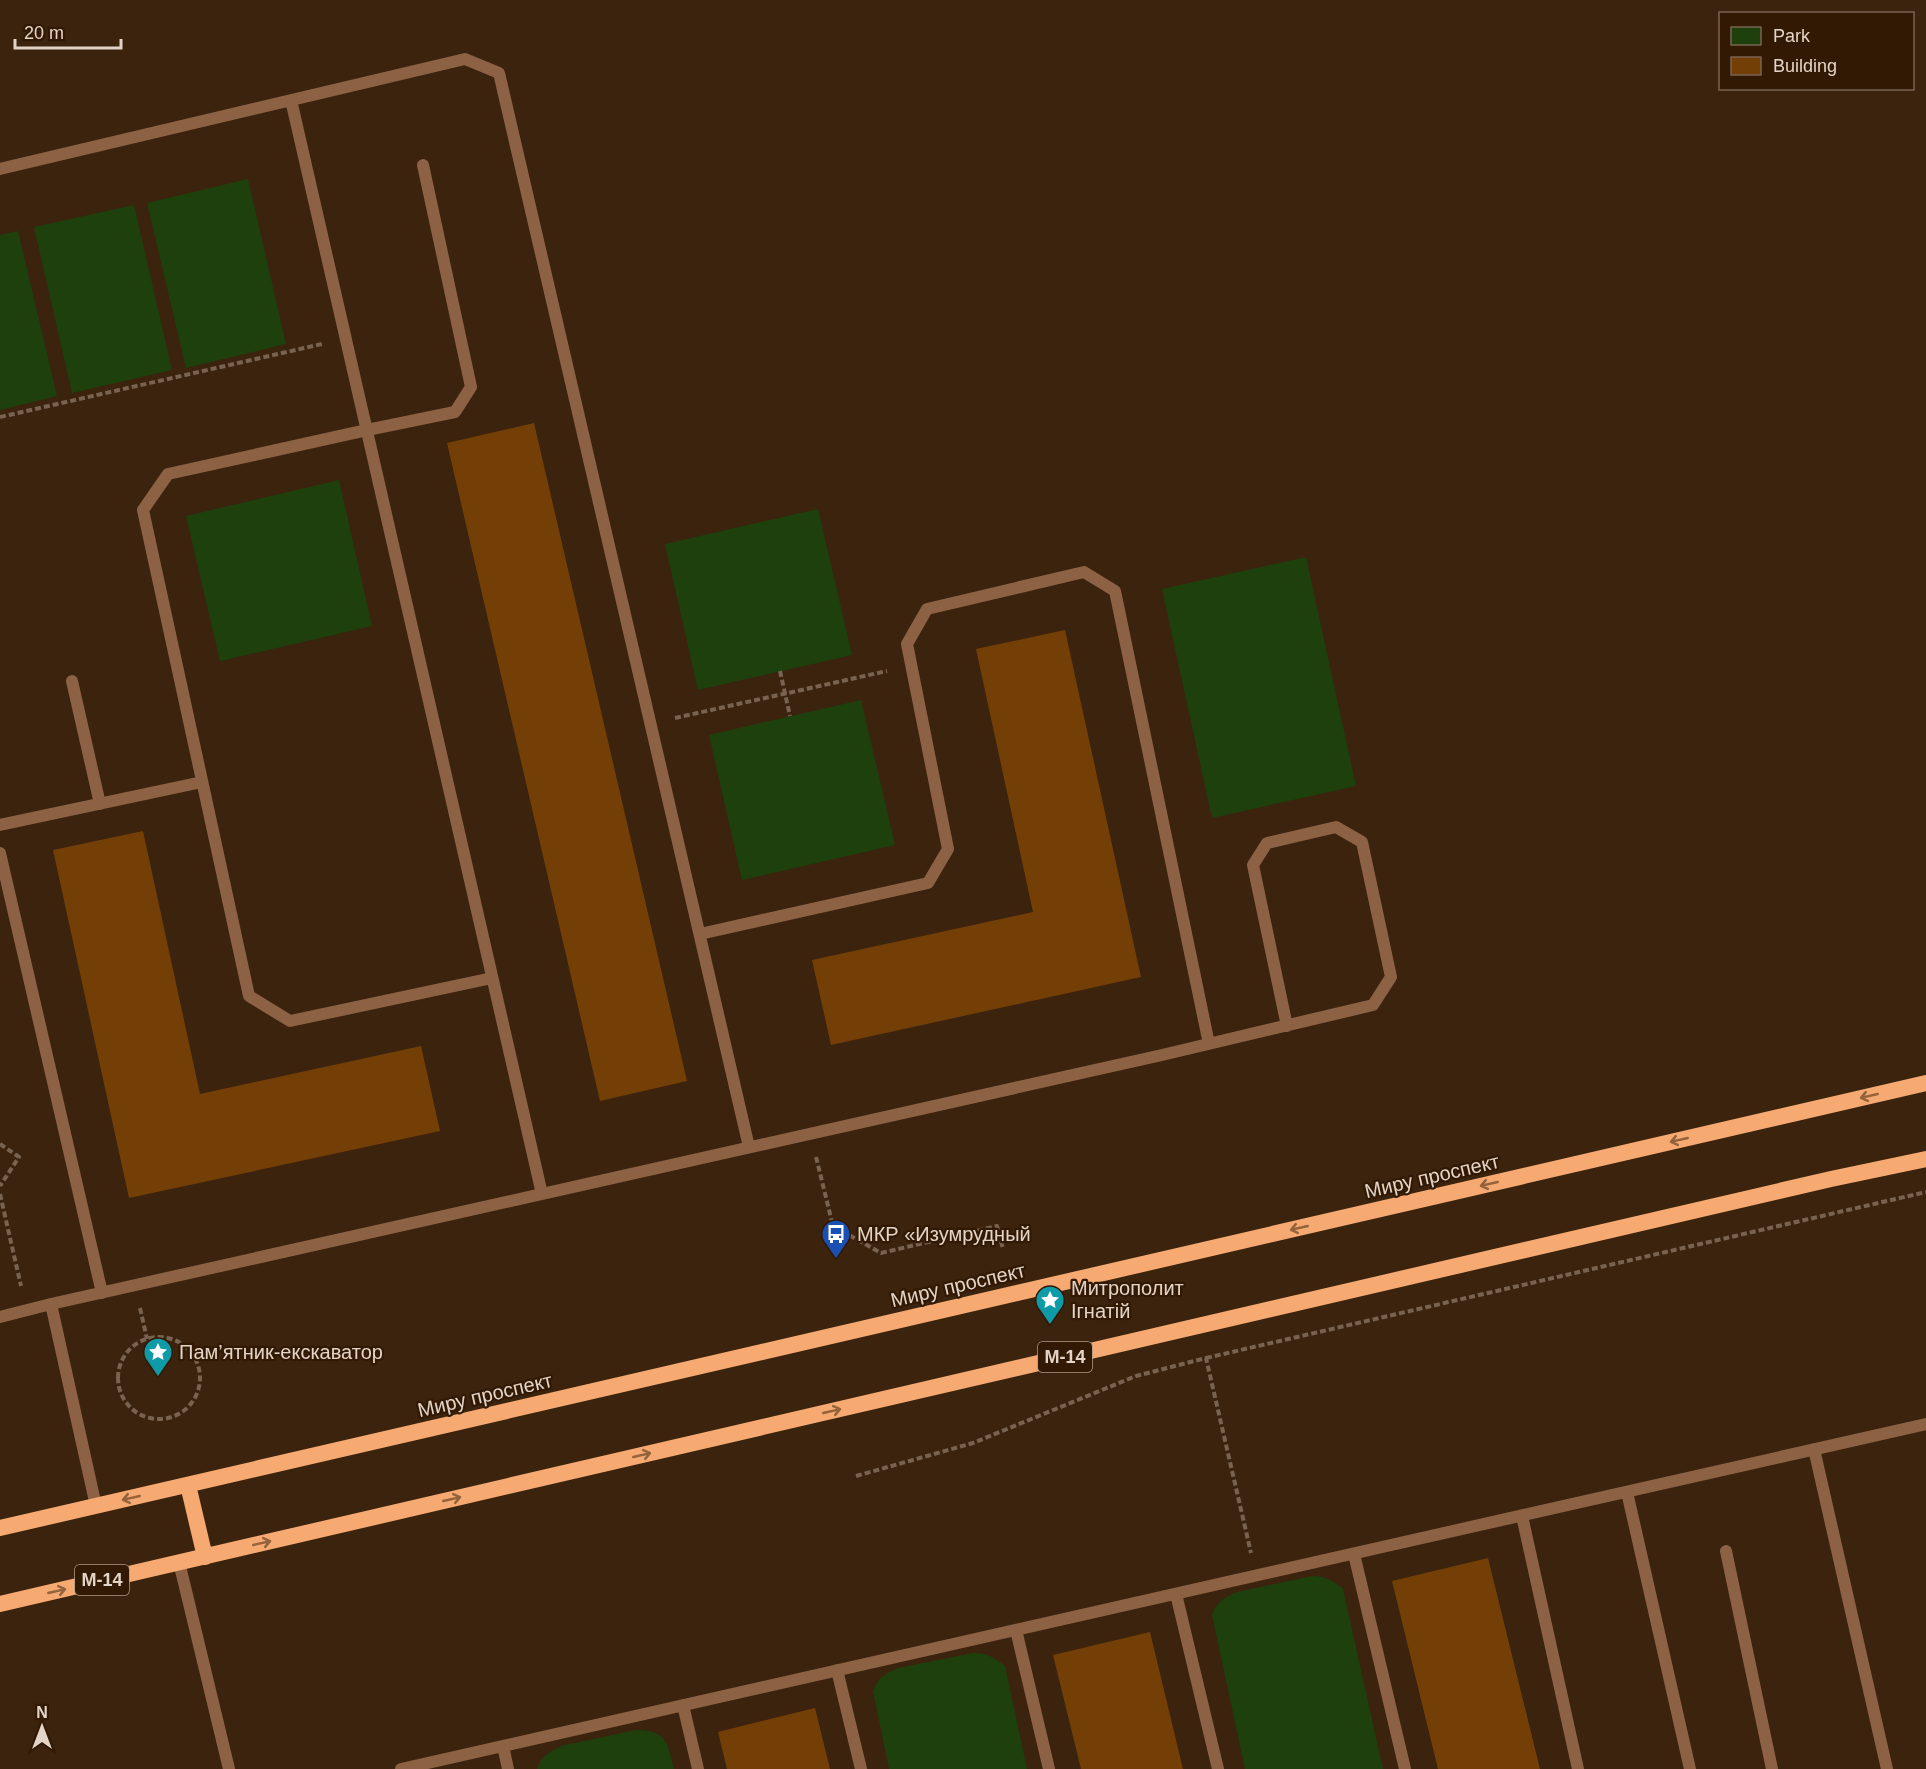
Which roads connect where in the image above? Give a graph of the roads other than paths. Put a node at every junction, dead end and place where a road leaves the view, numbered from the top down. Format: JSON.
{"nodes":[{"id":1,"x":291,"y":100,"type":"junction"},
{"id":2,"x":423,"y":165,"type":"dead end"},
{"id":3,"x":0,"y":168,"type":"edge"},
{"id":4,"x":367,"y":430,"type":"junction"},
{"id":5,"x":72,"y":681,"type":"dead end"},
{"id":6,"x":202,"y":782,"type":"junction"},
{"id":7,"x":100,"y":804,"type":"junction"},
{"id":8,"x":0,"y":825,"type":"edge"},
{"id":9,"x":0,"y":853,"type":"edge"},
{"id":10,"x":700,"y":934,"type":"junction"},
{"id":11,"x":492,"y":978,"type":"junction"},
{"id":12,"x":1287,"y":1026,"type":"junction"},
{"id":13,"x":1209,"y":1044,"type":"junction"},
{"id":14,"x":1926,"y":1083,"type":"edge"},
{"id":15,"x":749,"y":1147,"type":"junction"},
{"id":16,"x":1926,"y":1159,"type":"edge"},
{"id":17,"x":542,"y":1194,"type":"junction"},
{"id":18,"x":102,"y":1293,"type":"junction"},
{"id":19,"x":51,"y":1304,"type":"junction"},
{"id":20,"x":0,"y":1317,"type":"edge"},
{"id":21,"x":1926,"y":1424,"type":"edge"},
{"id":22,"x":1814,"y":1449,"type":"junction"},
{"id":23,"x":188,"y":1485,"type":"junction"},
{"id":24,"x":1627,"y":1492,"type":"junction"},
{"id":25,"x":96,"y":1506,"type":"junction"},
{"id":26,"x":1522,"y":1516,"type":"junction"},
{"id":27,"x":0,"y":1528,"type":"edge"},
{"id":28,"x":1726,"y":1551,"type":"dead end"},
{"id":29,"x":1354,"y":1554,"type":"junction"},
{"id":30,"x":205,"y":1557,"type":"junction"},
{"id":31,"x":179,"y":1563,"type":"junction"},
{"id":32,"x":1176,"y":1594,"type":"junction"},
{"id":33,"x":0,"y":1604,"type":"edge"},
{"id":34,"x":1016,"y":1630,"type":"junction"},
{"id":35,"x":837,"y":1670,"type":"junction"},
{"id":36,"x":683,"y":1706,"type":"junction"},
{"id":37,"x":503,"y":1746,"type":"junction"},
{"id":38,"x":229,"y":1769,"type":"edge"},
{"id":39,"x":401,"y":1769,"type":"edge"},
{"id":40,"x":508,"y":1769,"type":"edge"},
{"id":41,"x":698,"y":1769,"type":"edge"},
{"id":42,"x":861,"y":1769,"type":"edge"},
{"id":43,"x":1049,"y":1769,"type":"edge"},
{"id":44,"x":1218,"y":1769,"type":"edge"},
{"id":45,"x":1405,"y":1769,"type":"edge"},
{"id":46,"x":1578,"y":1769,"type":"edge"},
{"id":47,"x":1690,"y":1769,"type":"edge"},
{"id":48,"x":1772,"y":1769,"type":"edge"},
{"id":49,"x":1887,"y":1769,"type":"edge"}],
"edges":[{"from":1,"to":3,"type":"lane"},
{"from":1,"to":4,"type":"lane"},
{"from":1,"to":10,"type":"lane"},
{"from":2,"to":4,"type":"lane"},
{"from":4,"to":6,"type":"lane"},
{"from":4,"to":11,"type":"lane"},
{"from":5,"to":7,"type":"lane"},
{"from":6,"to":7,"type":"lane"},
{"from":6,"to":11,"type":"lane"},
{"from":7,"to":8,"type":"lane"},
{"from":9,"to":18,"type":"lane"},
{"from":10,"to":13,"type":"lane"},
{"from":10,"to":15,"type":"lane"},
{"from":11,"to":17,"type":"lane"},
{"from":12,"to":12,"type":"lane"},
{"from":12,"to":13,"type":"lane"},
{"from":13,"to":15,"type":"lane"},
{"from":14,"to":23,"type":"highway","name":"Миру проспект","one_way":true},
{"from":15,"to":17,"type":"lane"},
{"from":30,"to":16,"type":"highway","number":"М-14","one_way":true},
{"from":17,"to":18,"type":"lane"},
{"from":18,"to":19,"type":"lane"},
{"from":19,"to":20,"type":"lane"},
{"from":19,"to":25,"type":"lane"},
{"from":21,"to":22,"type":"lane"},
{"from":22,"to":24,"type":"lane"},
{"from":22,"to":49,"type":"lane"},
{"from":23,"to":25,"type":"highway","name":"Миру проспект","one_way":true},
{"from":23,"to":30,"type":"highway"},
{"from":24,"to":26,"type":"lane"},
{"from":24,"to":47,"type":"lane"},
{"from":25,"to":27,"type":"highway","name":"Миру проспект"},
{"from":26,"to":29,"type":"lane"},
{"from":26,"to":46,"type":"lane"},
{"from":28,"to":48,"type":"lane"},
{"from":29,"to":32,"type":"lane"},
{"from":29,"to":45,"type":"lane"},
{"from":30,"to":31,"type":"highway","number":"М-14"},
{"from":33,"to":31,"type":"highway","number":"М-14","one_way":true},
{"from":31,"to":38,"type":"lane"},
{"from":32,"to":34,"type":"lane"},
{"from":32,"to":44,"type":"lane"},
{"from":34,"to":35,"type":"lane"},
{"from":34,"to":43,"type":"lane"},
{"from":35,"to":36,"type":"lane"},
{"from":35,"to":42,"type":"lane"},
{"from":36,"to":37,"type":"lane"},
{"from":36,"to":41,"type":"lane"},
{"from":37,"to":39,"type":"lane"},
{"from":37,"to":40,"type":"lane"}]}
